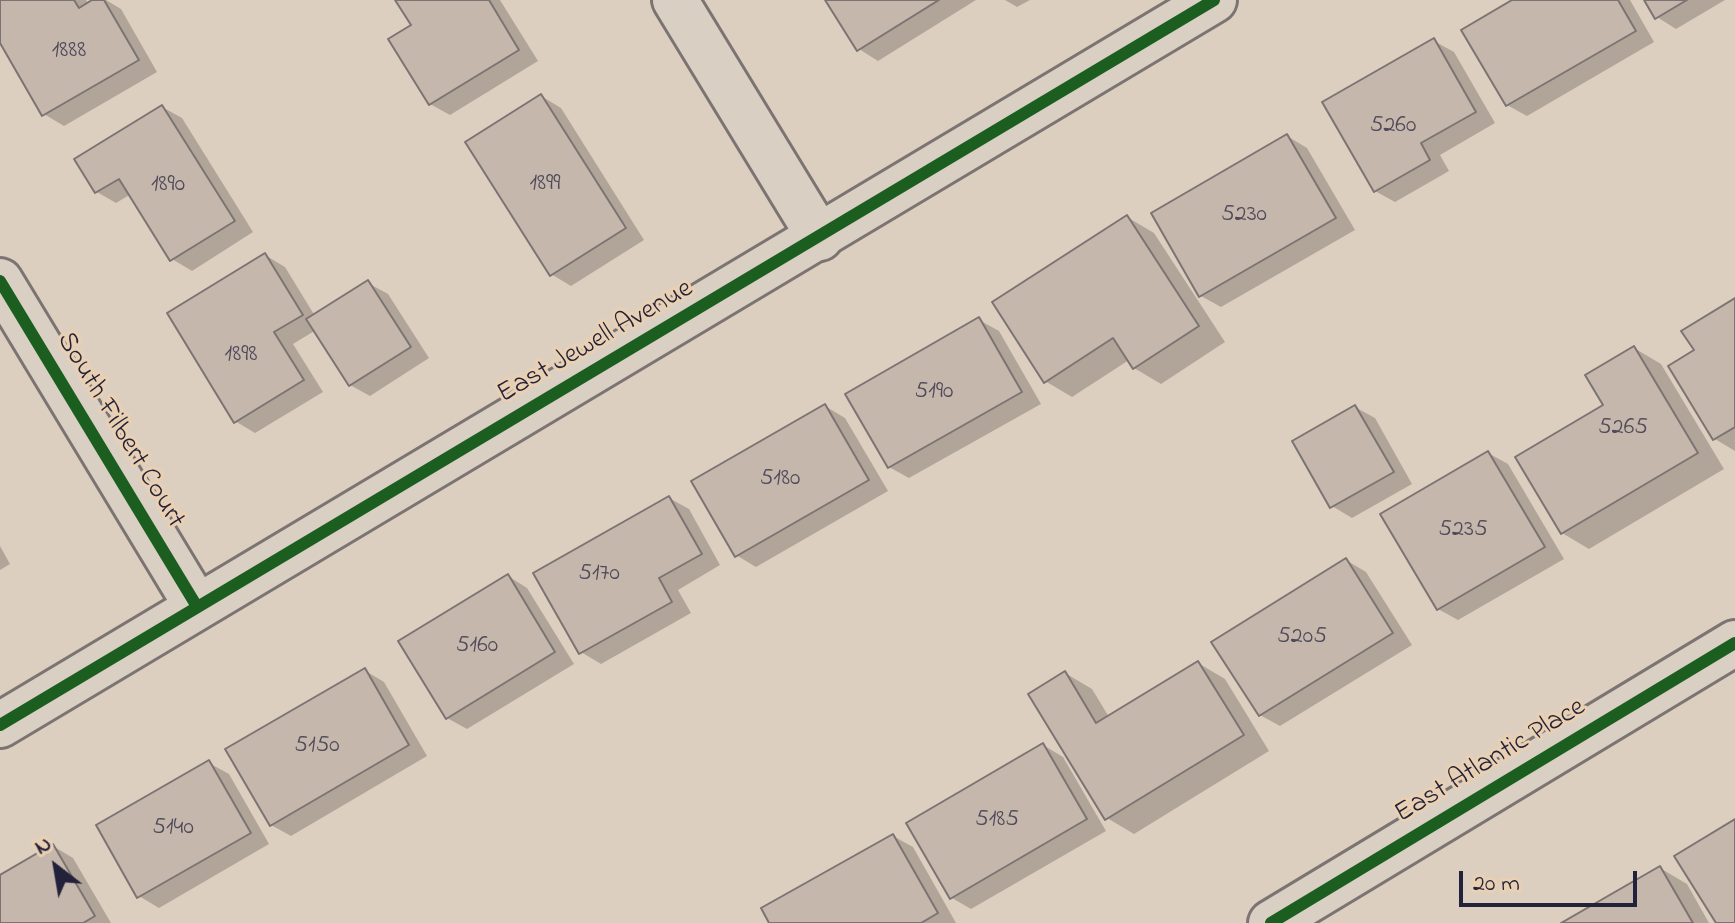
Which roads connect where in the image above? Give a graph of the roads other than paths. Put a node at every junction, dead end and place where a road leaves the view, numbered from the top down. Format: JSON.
{"nodes":[{"id":1,"x":675,"y":0,"type":"edge"},
{"id":2,"x":1214,"y":0,"type":"edge"},
{"id":3,"x":820,"y":238,"type":"junction"},
{"id":4,"x":0,"y":281,"type":"edge"},
{"id":5,"x":196,"y":605,"type":"junction"},
{"id":6,"x":1735,"y":643,"type":"edge"},
{"id":7,"x":0,"y":725,"type":"edge"},
{"id":8,"x":1271,"y":923,"type":"edge"}],
"edges":[{"from":1,"to":3,"type":"street"},
{"from":2,"to":3,"type":"street","name":"East Jewell Avenue"},
{"from":3,"to":5,"type":"street","name":"East Jewell Avenue"},
{"from":4,"to":5,"type":"street","name":"South Filbert Court"},
{"from":5,"to":7,"type":"street","name":"East Jewell Avenue"},
{"from":6,"to":8,"type":"street","name":"East Atlantic Place"}]}
